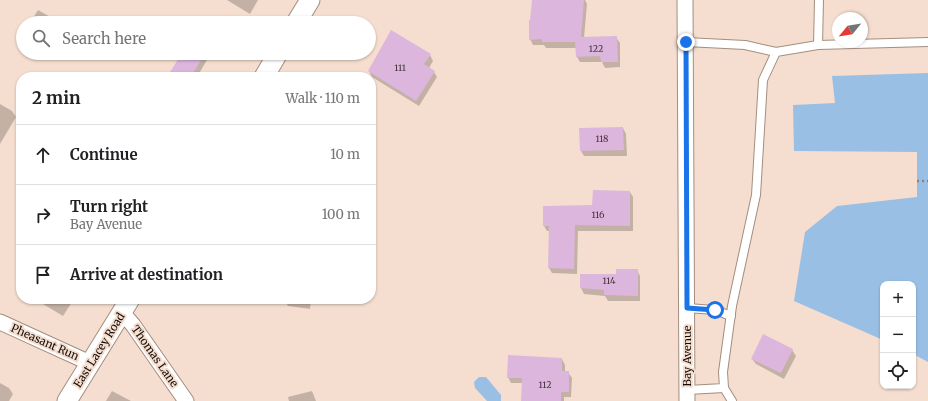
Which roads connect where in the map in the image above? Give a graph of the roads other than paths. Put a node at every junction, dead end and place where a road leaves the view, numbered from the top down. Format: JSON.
{"nodes":[{"id":1,"x":310,"y":0,"type":"edge"},
{"id":2,"x":685,"y":0,"type":"edge"},
{"id":3,"x":819,"y":0,"type":"edge"},
{"id":4,"x":300,"y":16,"type":"edge"},
{"id":5,"x":686,"y":42,"type":"junction"},
{"id":6,"x":928,"y":42,"type":"edge"},
{"id":7,"x":818,"y":45,"type":"junction"},
{"id":8,"x":776,"y":52,"type":"junction"},
{"id":9,"x":274,"y":60,"type":"edge"},
{"id":10,"x":267,"y":72,"type":"edge"},
{"id":11,"x":126,"y":306,"type":"edge"},
{"id":12,"x":687,"y":308,"type":"junction"},
{"id":13,"x":731,"y":316,"type":"junction"},
{"id":14,"x":0,"y":322,"type":"edge"},
{"id":15,"x":90,"y":363,"type":"junction"},
{"id":16,"x":724,"y":388,"type":"junction"},
{"id":17,"x":687,"y":395,"type":"edge"},
{"id":18,"x":67,"y":401,"type":"edge"},
{"id":19,"x":186,"y":401,"type":"edge"},
{"id":20,"x":732,"y":401,"type":"edge"}],
"edges":[{"from":1,"to":4,"type":"street"},
{"from":2,"to":5,"type":"street","name":"Bay Avenue"},
{"from":3,"to":7,"type":"lane"},
{"from":5,"to":8,"type":"lane"},
{"from":5,"to":12,"type":"street","name":"Bay Avenue"},
{"from":6,"to":7,"type":"lane"},
{"from":7,"to":8,"type":"lane"},
{"from":8,"to":13,"type":"lane"},
{"from":9,"to":10,"type":"street"},
{"from":11,"to":15,"type":"street","name":"East Lacey Road"},
{"from":11,"to":19,"type":"street","name":"Thomas Lane"},
{"from":12,"to":13,"type":"lane"},
{"from":12,"to":17,"type":"street","name":"Bay Avenue"},
{"from":13,"to":16,"type":"lane"},
{"from":14,"to":15,"type":"street","name":"Pheasant Run"},
{"from":15,"to":18,"type":"street","name":"East Lacey Road"},
{"from":16,"to":17,"type":"lane"},
{"from":16,"to":20,"type":"lane"}]}
